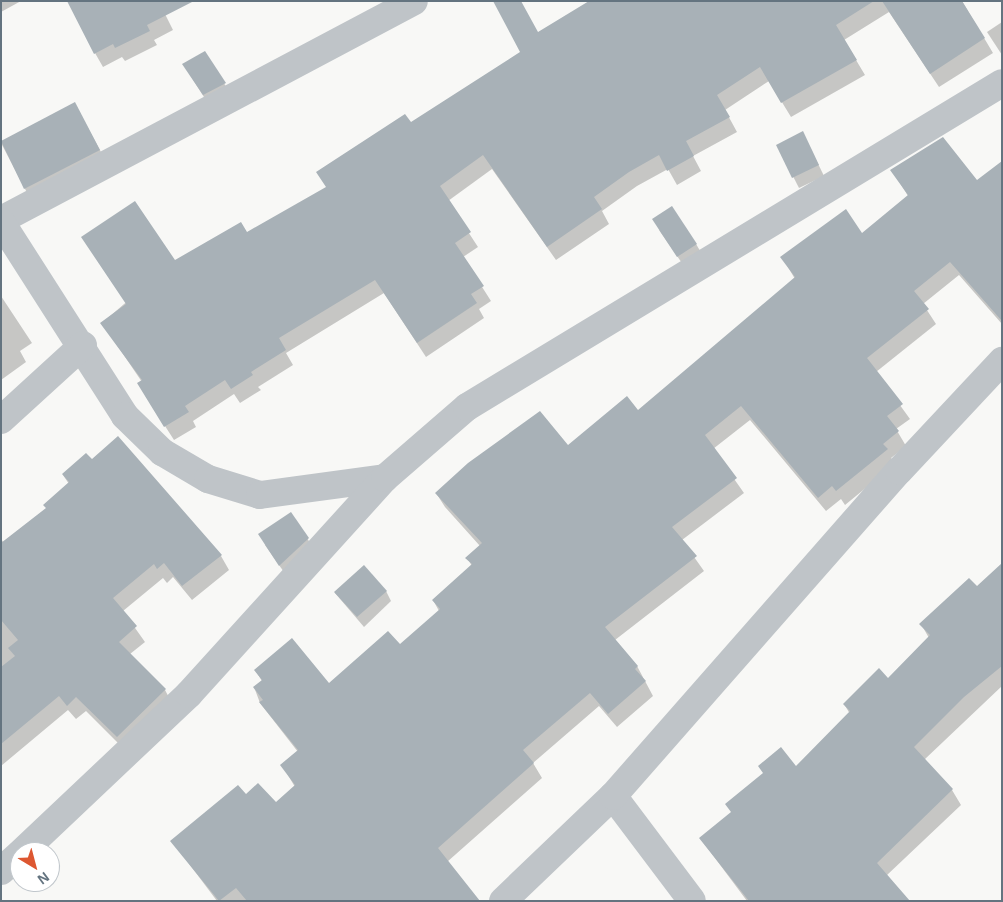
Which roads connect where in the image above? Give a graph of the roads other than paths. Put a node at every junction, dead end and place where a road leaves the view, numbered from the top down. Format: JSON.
{"nodes":[{"id":1,"x":414,"y":1,"type":"edge"},
{"id":2,"x":1002,"y":83,"type":"edge"},
{"id":3,"x":1,"y":221,"type":"edge"},
{"id":4,"x":83,"y":345,"type":"junction"},
{"id":5,"x":1002,"y":361,"type":"edge"},
{"id":6,"x":1,"y":420,"type":"edge"},
{"id":7,"x":385,"y":478,"type":"junction"},
{"id":8,"x":612,"y":796,"type":"junction"},
{"id":9,"x":33,"y":842,"type":"edge"},
{"id":10,"x":503,"y":901,"type":"edge"},
{"id":11,"x":692,"y":901,"type":"edge"}],
"edges":[{"from":1,"to":3,"type":"street"},
{"from":2,"to":7,"type":"street"},
{"from":3,"to":4,"type":"street"},
{"from":4,"to":6,"type":"street"},
{"from":4,"to":7,"type":"street"},
{"from":5,"to":8,"type":"street"},
{"from":7,"to":9,"type":"street"},
{"from":8,"to":10,"type":"street"},
{"from":8,"to":11,"type":"street"}]}
